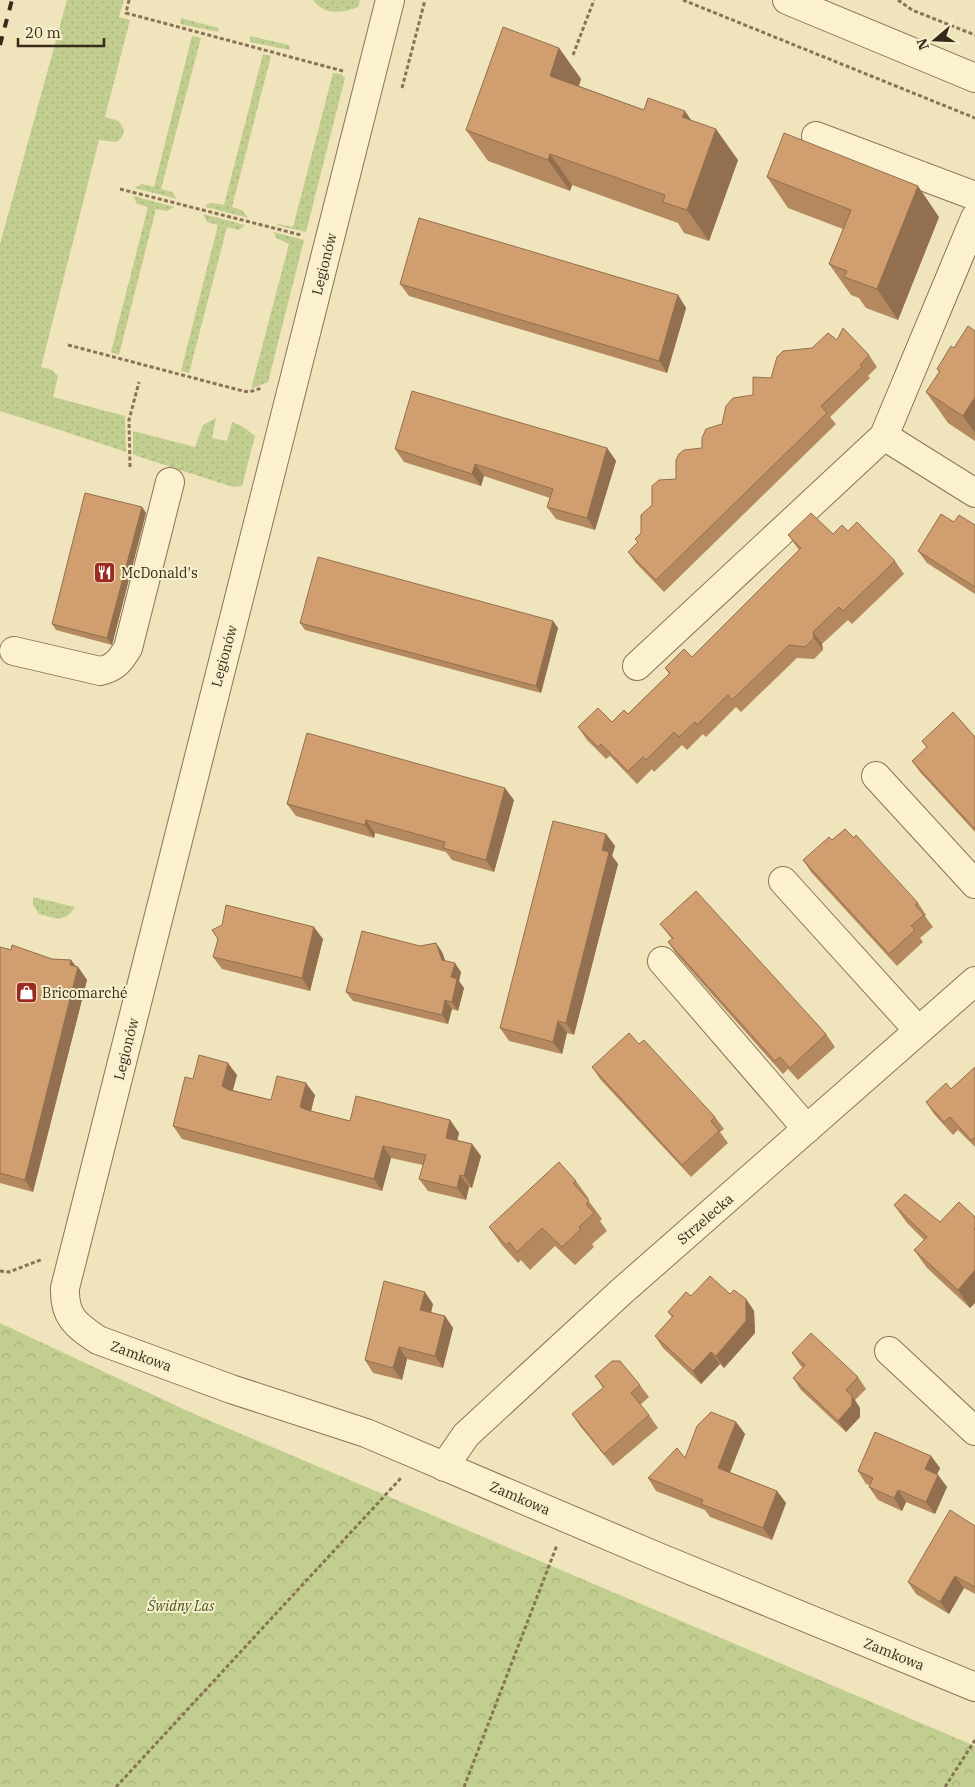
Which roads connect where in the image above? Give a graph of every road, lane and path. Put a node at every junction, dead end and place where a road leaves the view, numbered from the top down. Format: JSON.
{"nodes":[{"id":1,"x":129,"y":0,"type":"edge"},
{"id":2,"x":390,"y":0,"type":"edge"},
{"id":3,"x":425,"y":0,"type":"edge"},
{"id":4,"x":594,"y":0,"type":"edge"},
{"id":5,"x":683,"y":0,"type":"edge"},
{"id":6,"x":898,"y":0,"type":"edge"},
{"id":7,"x":804,"y":3,"type":"edge"},
{"id":8,"x":975,"y":35,"type":"edge"},
{"id":9,"x":573,"y":55,"type":"dead end"},
{"id":10,"x":345,"y":73,"type":"dead end"},
{"id":11,"x":975,"y":78,"type":"edge"},
{"id":12,"x":402,"y":88,"type":"dead end"},
{"id":13,"x":975,"y":118,"type":"edge"},
{"id":14,"x":816,"y":136,"type":"dead end"},
{"id":15,"x":120,"y":189,"type":"dead end"},
{"id":16,"x":975,"y":196,"type":"edge"},
{"id":17,"x":975,"y":218,"type":"edge"},
{"id":18,"x":309,"y":238,"type":"dead end"},
{"id":19,"x":68,"y":345,"type":"dead end"},
{"id":20,"x":139,"y":382,"type":"dead end"},
{"id":21,"x":264,"y":387,"type":"dead end"},
{"id":22,"x":884,"y":436,"type":"junction"},
{"id":23,"x":130,"y":467,"type":"dead end"},
{"id":24,"x":170,"y":482,"type":"dead end"},
{"id":25,"x":975,"y":493,"type":"edge"},
{"id":26,"x":14,"y":650,"type":"dead end"},
{"id":27,"x":637,"y":666,"type":"dead end"},
{"id":28,"x":876,"y":776,"type":"dead end"},
{"id":29,"x":783,"y":881,"type":"dead end"},
{"id":30,"x":975,"y":884,"type":"edge"},
{"id":31,"x":662,"y":961,"type":"dead end"},
{"id":32,"x":975,"y":981,"type":"edge"},
{"id":33,"x":918,"y":1030,"type":"junction"},
{"id":34,"x":807,"y":1129,"type":"junction"},
{"id":35,"x":48,"y":1258,"type":"dead end"},
{"id":36,"x":0,"y":1271,"type":"edge"},
{"id":37,"x":68,"y":1314,"type":"joint"},
{"id":38,"x":889,"y":1351,"type":"dead end"},
{"id":39,"x":975,"y":1431,"type":"edge"},
{"id":40,"x":419,"y":1456,"type":"junction"},
{"id":41,"x":444,"y":1466,"type":"junction"},
{"id":42,"x":567,"y":1518,"type":"junction"},
{"id":43,"x":975,"y":1687,"type":"edge"},
{"id":44,"x":975,"y":1740,"type":"edge"},
{"id":45,"x":116,"y":1787,"type":"edge"},
{"id":46,"x":464,"y":1787,"type":"edge"},
{"id":47,"x":945,"y":1787,"type":"edge"}],
"edges":[{"from":1,"to":10,"type":"path"},
{"from":2,"to":37,"type":"street","name":"Legionów"},
{"from":3,"to":12,"type":"path"},
{"from":4,"to":9,"type":"path"},
{"from":5,"to":13,"type":"path"},
{"from":6,"to":8,"type":"path"},
{"from":7,"to":11,"type":"street"},
{"from":14,"to":16,"type":"street"},
{"from":15,"to":18,"type":"path"},
{"from":17,"to":22,"type":"street"},
{"from":19,"to":21,"type":"path"},
{"from":20,"to":23,"type":"path"},
{"from":22,"to":25,"type":"street"},
{"from":22,"to":27,"type":"street"},
{"from":24,"to":26,"type":"street"},
{"from":28,"to":30,"type":"street"},
{"from":29,"to":33,"type":"street"},
{"from":31,"to":34,"type":"street"},
{"from":32,"to":33,"type":"street","name":"Strzelecka"},
{"from":33,"to":34,"type":"street","name":"Strzelecka"},
{"from":34,"to":41,"type":"street","name":"Strzelecka"},
{"from":35,"to":36,"type":"path"},
{"from":37,"to":40,"type":"street","name":"Zamkowa"},
{"from":38,"to":39,"type":"street"},
{"from":40,"to":41,"type":"street","name":"Zamkowa"},
{"from":40,"to":45,"type":"path"},
{"from":41,"to":42,"type":"street","name":"Zamkowa"},
{"from":42,"to":43,"type":"street","name":"Zamkowa"},
{"from":42,"to":46,"type":"path"},
{"from":44,"to":47,"type":"path"}]}
